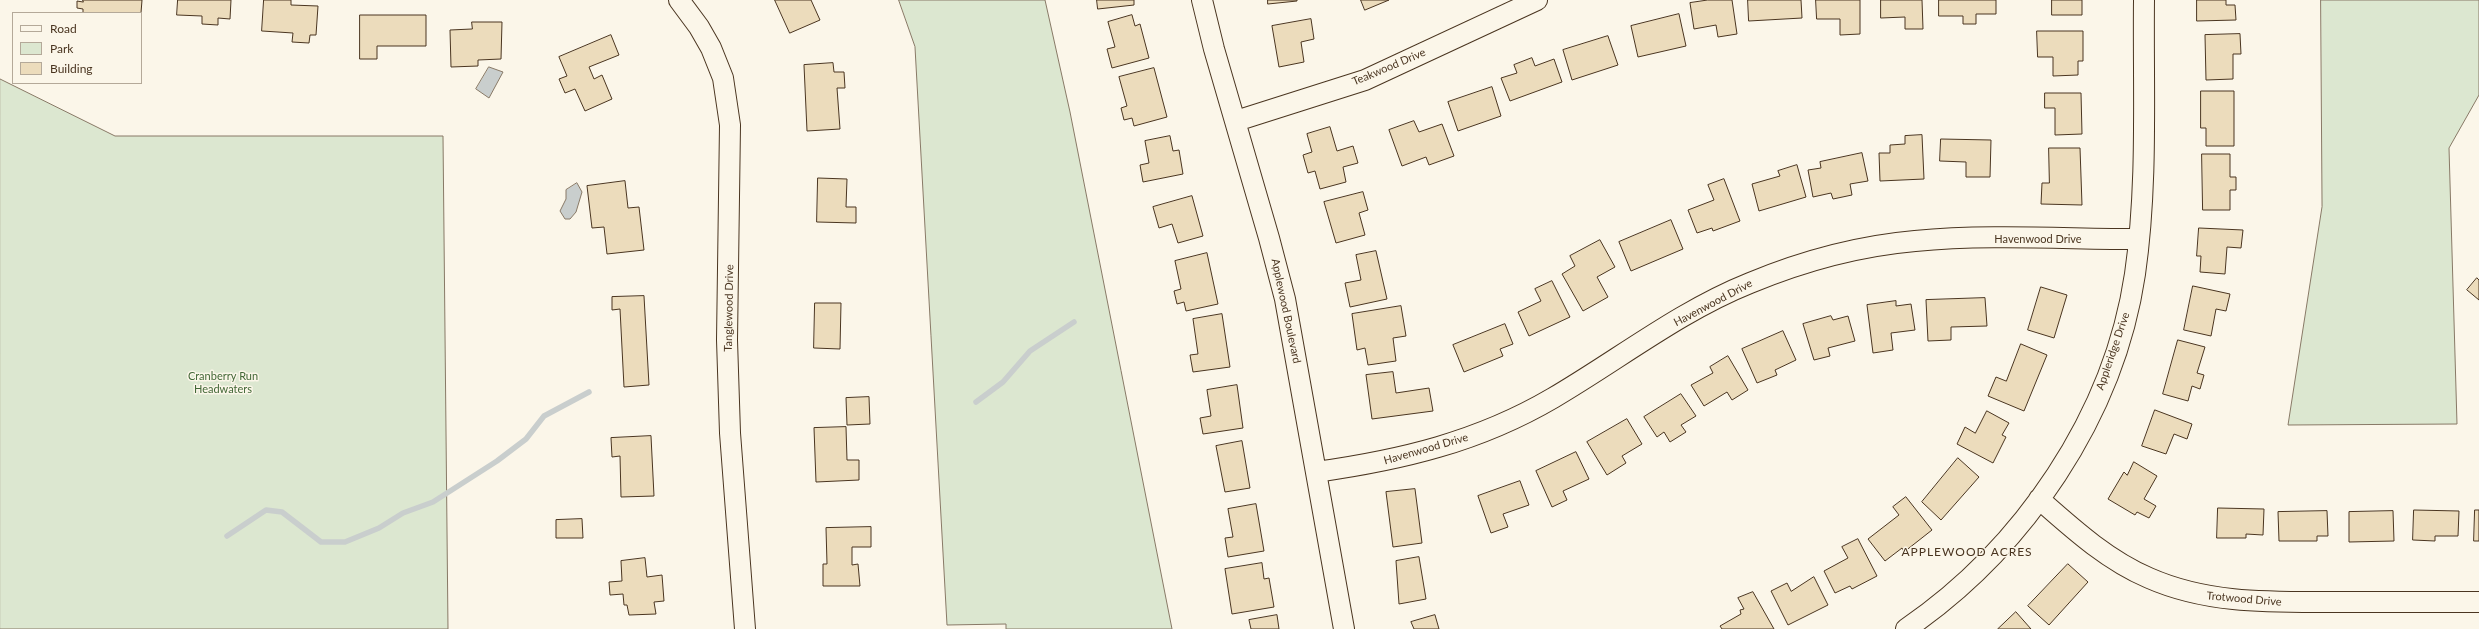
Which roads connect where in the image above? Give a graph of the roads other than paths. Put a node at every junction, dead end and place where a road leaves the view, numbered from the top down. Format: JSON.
{"nodes":[{"id":1,"x":679,"y":0,"type":"edge"},
{"id":2,"x":1202,"y":0,"type":"edge"},
{"id":3,"x":1537,"y":0,"type":"edge"},
{"id":4,"x":2144,"y":0,"type":"edge"},
{"id":5,"x":1236,"y":121,"type":"junction"},
{"id":6,"x":2139,"y":239,"type":"junction"},
{"id":7,"x":1316,"y":472,"type":"junction"},
{"id":8,"x":2039,"y":499,"type":"junction"},
{"id":9,"x":2479,"y":602,"type":"edge"},
{"id":10,"x":745,"y":629,"type":"edge"},
{"id":11,"x":1344,"y":629,"type":"edge"},
{"id":12,"x":1906,"y":629,"type":"edge"}],
"edges":[{"from":1,"to":10,"type":"street","name":"Tanglewood Drive"},
{"from":2,"to":5,"type":"street","name":"Applewood Boulevard"},
{"from":3,"to":5,"type":"street","name":"Teakwood Drive"},
{"from":4,"to":6,"type":"street","name":"Appleridge Drive"},
{"from":5,"to":7,"type":"street","name":"Applewood Boulevard"},
{"from":6,"to":7,"type":"street","name":"Havenwood Drive"},
{"from":6,"to":8,"type":"street","name":"Appleridge Drive"},
{"from":7,"to":11,"type":"street","name":"Applewood Boulevard"},
{"from":8,"to":9,"type":"street","name":"Trotwood Drive"},
{"from":8,"to":12,"type":"street","name":"Appleridge Drive"}]}
